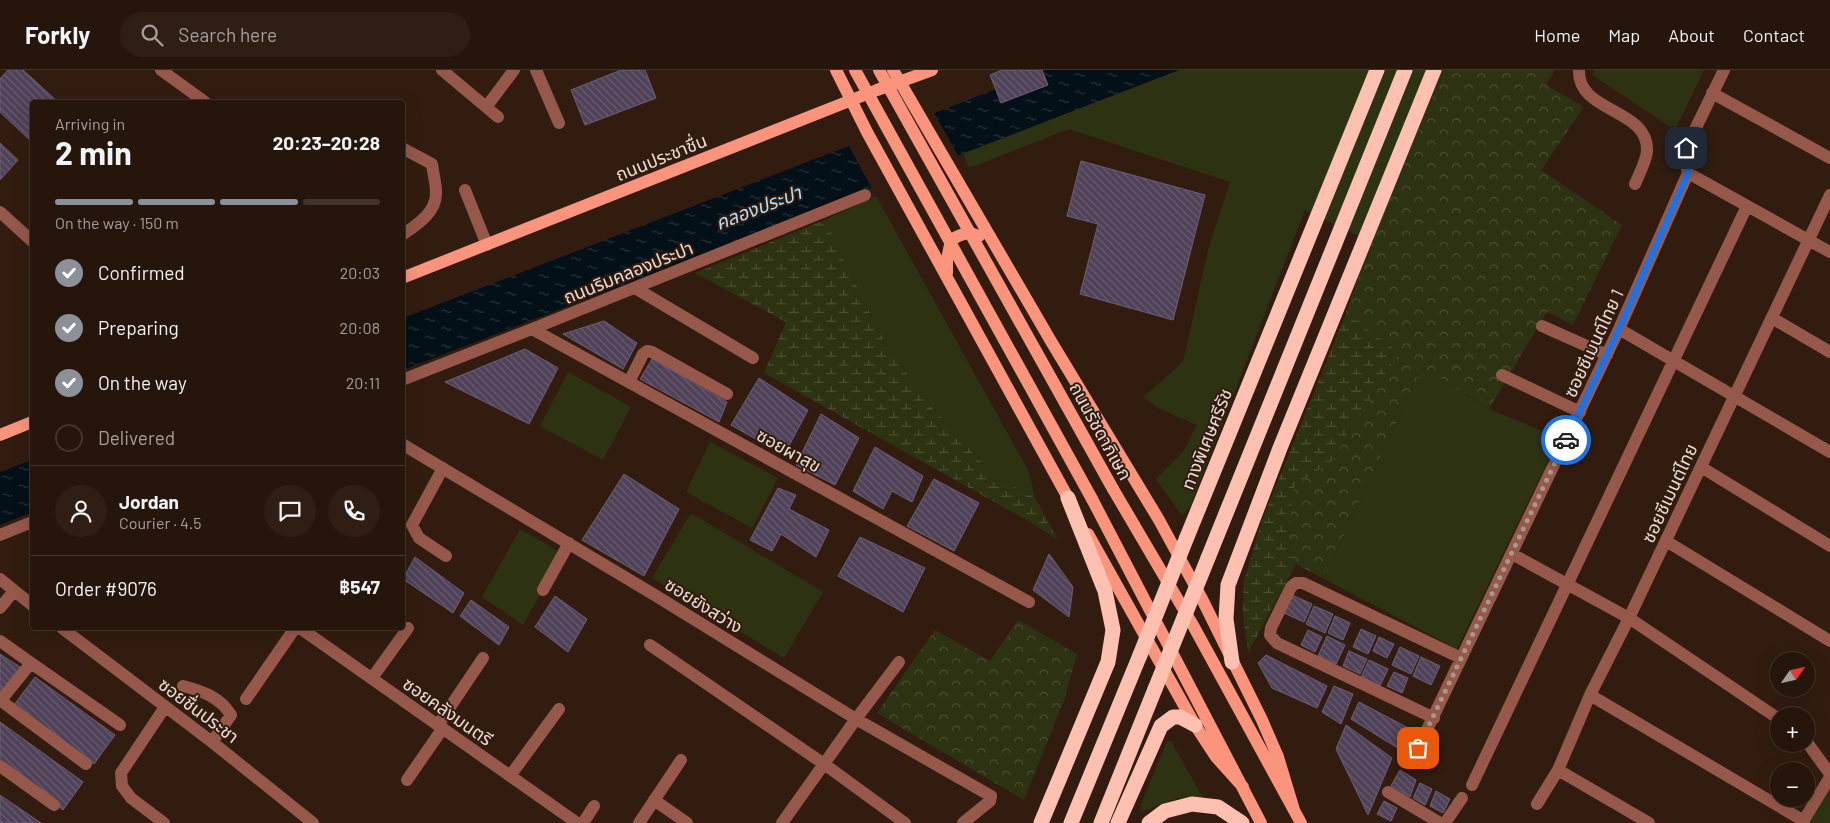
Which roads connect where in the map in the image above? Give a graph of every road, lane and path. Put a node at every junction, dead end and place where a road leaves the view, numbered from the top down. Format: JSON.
{"nodes":[{"id":1,"x":161,"y":70,"type":"edge"},
{"id":2,"x":442,"y":70,"type":"edge"},
{"id":3,"x":514,"y":70,"type":"edge"},
{"id":4,"x":536,"y":70,"type":"edge"},
{"id":5,"x":836,"y":70,"type":"edge"},
{"id":6,"x":855,"y":70,"type":"edge"},
{"id":7,"x":878,"y":70,"type":"edge"},
{"id":8,"x":893,"y":70,"type":"edge"},
{"id":9,"x":932,"y":70,"type":"edge"},
{"id":10,"x":1377,"y":70,"type":"edge"},
{"id":11,"x":1405,"y":70,"type":"edge"},
{"id":12,"x":1434,"y":70,"type":"edge"},
{"id":13,"x":1579,"y":70,"type":"edge"},
{"id":14,"x":1724,"y":70,"type":"edge"},
{"id":15,"x":900,"y":82,"type":"junction"},
{"id":16,"x":1712,"y":93,"type":"junction"},
{"id":17,"x":202,"y":100,"type":"edge"},
{"id":18,"x":852,"y":100,"type":"junction"},
{"id":19,"x":487,"y":106,"type":"junction"},
{"id":20,"x":498,"y":117,"type":"dead end"},
{"id":21,"x":559,"y":123,"type":"dead end"},
{"id":22,"x":405,"y":150,"type":"edge"},
{"id":23,"x":1830,"y":158,"type":"edge"},
{"id":24,"x":1688,"y":173,"type":"junction"},
{"id":25,"x":1635,"y":184,"type":"dead end"},
{"id":26,"x":465,"y":190,"type":"dead end"},
{"id":27,"x":865,"y":195,"type":"dead end"},
{"id":28,"x":1830,"y":195,"type":"edge"},
{"id":29,"x":1748,"y":206,"type":"junction"},
{"id":30,"x":0,"y":212,"type":"edge"},
{"id":31,"x":405,"y":233,"type":"edge"},
{"id":32,"x":30,"y":239,"type":"edge"},
{"id":33,"x":1809,"y":239,"type":"junction"},
{"id":34,"x":992,"y":242,"type":"junction"},
{"id":35,"x":487,"y":244,"type":"junction"},
{"id":36,"x":1830,"y":252,"type":"edge"},
{"id":37,"x":947,"y":276,"type":"junction"},
{"id":38,"x":405,"y":277,"type":"edge"},
{"id":39,"x":635,"y":288,"type":"junction"},
{"id":40,"x":1772,"y":318,"type":"junction"},
{"id":41,"x":1542,"y":326,"type":"dead end"},
{"id":42,"x":532,"y":329,"type":"junction"},
{"id":43,"x":1619,"y":329,"type":"junction"},
{"id":44,"x":1830,"y":352,"type":"edge"},
{"id":45,"x":1607,"y":355,"type":"junction"},
{"id":46,"x":753,"y":358,"type":"dead end"},
{"id":47,"x":1674,"y":362,"type":"junction"},
{"id":48,"x":1502,"y":375,"type":"dead end"},
{"id":49,"x":405,"y":379,"type":"edge"},
{"id":50,"x":629,"y":382,"type":"junction"},
{"id":51,"x":727,"y":394,"type":"dead end"},
{"id":52,"x":1734,"y":396,"type":"junction"},
{"id":53,"x":1580,"y":412,"type":"junction"},
{"id":54,"x":30,"y":423,"type":"edge"},
{"id":55,"x":0,"y":435,"type":"edge"},
{"id":56,"x":405,"y":446,"type":"edge"},
{"id":57,"x":1830,"y":452,"type":"edge"},
{"id":58,"x":1701,"y":467,"type":"junction"},
{"id":59,"x":443,"y":468,"type":"junction"},
{"id":60,"x":1068,"y":498,"type":"junction"},
{"id":61,"x":30,"y":523,"type":"edge"},
{"id":62,"x":0,"y":535,"type":"edge"},
{"id":63,"x":1666,"y":541,"type":"junction"},
{"id":64,"x":569,"y":543,"type":"junction"},
{"id":65,"x":1830,"y":546,"type":"edge"},
{"id":66,"x":1512,"y":554,"type":"junction"},
{"id":67,"x":446,"y":556,"type":"dead end"},
{"id":68,"x":0,"y":579,"type":"edge"},
{"id":69,"x":1568,"y":585,"type":"junction"},
{"id":70,"x":544,"y":590,"type":"dead end"},
{"id":71,"x":14,"y":591,"type":"junction"},
{"id":72,"x":1029,"y":602,"type":"dead end"},
{"id":73,"x":30,"y":603,"type":"edge"},
{"id":74,"x":0,"y":608,"type":"edge"},
{"id":75,"x":1629,"y":618,"type":"junction"},
{"id":76,"x":408,"y":628,"type":"dead end"},
{"id":77,"x":65,"y":630,"type":"edge"},
{"id":78,"x":295,"y":630,"type":"edge"},
{"id":79,"x":303,"y":630,"type":"edge"},
{"id":80,"x":0,"y":641,"type":"edge"},
{"id":81,"x":1830,"y":641,"type":"edge"},
{"id":82,"x":650,"y":645,"type":"dead end"},
{"id":83,"x":483,"y":658,"type":"dead end"},
{"id":84,"x":1461,"y":658,"type":"junction"},
{"id":85,"x":899,"y":662,"type":"dead end"},
{"id":86,"x":1232,"y":662,"type":"junction"},
{"id":87,"x":31,"y":663,"type":"junction"},
{"id":88,"x":372,"y":678,"type":"junction"},
{"id":89,"x":183,"y":686,"type":"dead end"},
{"id":90,"x":1590,"y":696,"type":"junction"},
{"id":91,"x":246,"y":699,"type":"dead end"},
{"id":92,"x":0,"y":700,"type":"edge"},
{"id":93,"x":165,"y":707,"type":"junction"},
{"id":94,"x":559,"y":709,"type":"dead end"},
{"id":95,"x":1770,"y":712,"type":"edge"},
{"id":96,"x":1434,"y":718,"type":"junction"},
{"id":97,"x":856,"y":719,"type":"junction"},
{"id":98,"x":120,"y":725,"type":"dead end"},
{"id":99,"x":440,"y":726,"type":"junction"},
{"id":100,"x":1195,"y":726,"type":"junction"},
{"id":101,"x":212,"y":742,"type":"junction"},
{"id":102,"x":1814,"y":752,"type":"edge"},
{"id":103,"x":680,"y":760,"type":"dead end"},
{"id":104,"x":1412,"y":761,"type":"dead end"},
{"id":105,"x":86,"y":764,"type":"dead end"},
{"id":106,"x":824,"y":764,"type":"junction"},
{"id":107,"x":0,"y":766,"type":"edge"},
{"id":108,"x":1558,"y":770,"type":"junction"},
{"id":109,"x":1830,"y":775,"type":"edge"},
{"id":110,"x":510,"y":776,"type":"junction"},
{"id":111,"x":407,"y":780,"type":"dead end"},
{"id":112,"x":1472,"y":785,"type":"dead end"},
{"id":113,"x":1243,"y":787,"type":"junction"},
{"id":114,"x":1388,"y":792,"type":"dead end"},
{"id":115,"x":1462,"y":798,"type":"dead end"},
{"id":116,"x":654,"y":800,"type":"junction"},
{"id":117,"x":1537,"y":804,"type":"dead end"},
{"id":118,"x":54,"y":805,"type":"dead end"},
{"id":119,"x":594,"y":806,"type":"dead end"},
{"id":120,"x":1294,"y":810,"type":"junction"},
{"id":121,"x":1042,"y":820,"type":"edge"},
{"id":122,"x":311,"y":822,"type":"edge"},
{"id":123,"x":1803,"y":822,"type":"edge"},
{"id":124,"x":164,"y":823,"type":"edge"},
{"id":125,"x":576,"y":823,"type":"edge"},
{"id":126,"x":583,"y":823,"type":"edge"},
{"id":127,"x":639,"y":823,"type":"edge"},
{"id":128,"x":687,"y":823,"type":"edge"},
{"id":129,"x":782,"y":823,"type":"edge"},
{"id":130,"x":905,"y":823,"type":"edge"},
{"id":131,"x":963,"y":823,"type":"edge"},
{"id":132,"x":1071,"y":823,"type":"edge"},
{"id":133,"x":1101,"y":823,"type":"edge"},
{"id":134,"x":1118,"y":823,"type":"edge"},
{"id":135,"x":1149,"y":823,"type":"edge"},
{"id":136,"x":1242,"y":823,"type":"edge"},
{"id":137,"x":1262,"y":823,"type":"edge"},
{"id":138,"x":1301,"y":823,"type":"edge"},
{"id":139,"x":1440,"y":823,"type":"edge"},
{"id":140,"x":1445,"y":823,"type":"edge"},
{"id":141,"x":1649,"y":823,"type":"edge"}],
"edges":[{"from":1,"to":17,"type":"street"},
{"from":2,"to":19,"type":"street"},
{"from":3,"to":19,"type":"street"},
{"from":4,"to":21,"type":"street"},
{"from":5,"to":18,"type":"main road"},
{"from":6,"to":113,"type":"main road","bridge":true},
{"from":7,"to":120,"type":"main road","name":"ถนนรัชดาภิเษก","bridge":true},
{"from":8,"to":15,"type":"main road","name":"ถนนรัชดาภิเษก"},
{"from":9,"to":15,"type":"main road","name":"ถนนประชาชื่น"},
{"from":10,"to":132,"type":"highway","name":"ทางพิเศษศรีรัช","bridge":true},
{"from":11,"to":133,"type":"highway","bridge":true},
{"from":12,"to":86,"type":"highway"},
{"from":13,"to":25,"type":"street"},
{"from":14,"to":16,"type":"street","name":"ซอยซีเมนต์ไทย 1"},
{"from":15,"to":18,"type":"main road","name":"ถนนประชาชื่น"},
{"from":15,"to":34,"type":"main road","name":"ถนนรัชดาภิเษก"},
{"from":16,"to":23,"type":"street"},
{"from":16,"to":24,"type":"street","name":"ซอยซีเมนต์ไทย 1"},
{"from":18,"to":35,"type":"main road","name":"ถนนประชาชื่น"},
{"from":18,"to":37,"type":"main road"},
{"from":19,"to":20,"type":"street"},
{"from":22,"to":31,"type":"street"},
{"from":24,"to":29,"type":"street"},
{"from":24,"to":43,"type":"street","name":"ซอยซีเมนต์ไทย 1"},
{"from":26,"to":35,"type":"street"},
{"from":27,"to":39,"type":"street","name":"ถนนริมคลองประปา"},
{"from":28,"to":33,"type":"street","name":"ซอยซีเมนต์ไทย"},
{"from":29,"to":33,"type":"street"},
{"from":29,"to":47,"type":"street"},
{"from":30,"to":32,"type":"street"},
{"from":33,"to":36,"type":"street"},
{"from":33,"to":40,"type":"street","name":"ซอยซีเมนต์ไทย"},
{"from":34,"to":37,"type":"main road"},
{"from":34,"to":86,"type":"main road","name":"ถนนรัชดาภิเษก"},
{"from":35,"to":38,"type":"main road","name":"ถนนประชาชื่น"},
{"from":37,"to":60,"type":"main road"},
{"from":39,"to":42,"type":"street","name":"ถนนริมคลองประปา"},
{"from":39,"to":46,"type":"street"},
{"from":40,"to":44,"type":"street"},
{"from":40,"to":52,"type":"street","name":"ซอยซีเมนต์ไทย"},
{"from":41,"to":45,"type":"street"},
{"from":42,"to":49,"type":"street","name":"ถนนริมคลองประปา"},
{"from":42,"to":50,"type":"street","name":"ซอยผาสุข"},
{"from":43,"to":45,"type":"street","name":"ซอยซีเมนต์ไทย 1"},
{"from":43,"to":47,"type":"street"},
{"from":45,"to":53,"type":"street","name":"ซอยซีเมนต์ไทย 1"},
{"from":47,"to":52,"type":"street"},
{"from":47,"to":69,"type":"street"},
{"from":48,"to":53,"type":"street"},
{"from":50,"to":51,"type":"street"},
{"from":50,"to":72,"type":"street","name":"ซอยผาสุข"},
{"from":52,"to":57,"type":"street"},
{"from":52,"to":58,"type":"street","name":"ซอยซีเมนต์ไทย"},
{"from":53,"to":66,"type":"street","name":"ซอยซีเมนต์ไทย 1"},
{"from":54,"to":55,"type":"main road"},
{"from":56,"to":59,"type":"street","name":"ซอยยังสว่าง"},
{"from":58,"to":63,"type":"street","name":"ซอยซีเมนต์ไทย"},
{"from":58,"to":65,"type":"street"},
{"from":59,"to":64,"type":"street","name":"ซอยยังสว่าง"},
{"from":59,"to":67,"type":"street"},
{"from":60,"to":100,"type":"main road"},
{"from":60,"to":121,"type":"highway"},
{"from":61,"to":62,"type":"street"},
{"from":63,"to":75,"type":"street","name":"ซอยซีเมนต์ไทย"},
{"from":63,"to":81,"type":"street"},
{"from":64,"to":70,"type":"street"},
{"from":64,"to":97,"type":"street","name":"ซอยยังสว่าง"},
{"from":66,"to":69,"type":"street"},
{"from":66,"to":84,"type":"street","name":"ซอยซีเมนต์ไทย 1"},
{"from":68,"to":71,"type":"street"},
{"from":69,"to":75,"type":"street"},
{"from":69,"to":112,"type":"street"},
{"from":71,"to":73,"type":"street"},
{"from":71,"to":74,"type":"street"},
{"from":75,"to":90,"type":"street","name":"ซอยซีเมนต์ไทย"},
{"from":75,"to":95,"type":"street"},
{"from":76,"to":88,"type":"street"},
{"from":77,"to":93,"type":"street","name":"ซอยชื่นประชา"},
{"from":78,"to":91,"type":"street"},
{"from":79,"to":88,"type":"street","name":"ซอยคลังมนตรี"},
{"from":80,"to":87,"type":"street"},
{"from":82,"to":106,"type":"street"},
{"from":83,"to":99,"type":"street"},
{"from":84,"to":96,"type":"street","name":"ซอยซีเมนต์ไทย 1"},
{"from":84,"to":96,"type":"street"},
{"from":85,"to":97,"type":"street"},
{"from":86,"to":120,"type":"main road","name":"ถนนรัชดาภิเษก"},
{"from":87,"to":92,"type":"street"},
{"from":87,"to":98,"type":"street"},
{"from":88,"to":99,"type":"street","name":"ซอยคลังมนตรี"},
{"from":89,"to":101,"type":"street"},
{"from":90,"to":108,"type":"street","name":"ซอยซีเมนต์ไทย"},
{"from":90,"to":123,"type":"street"},
{"from":92,"to":105,"type":"street"},
{"from":93,"to":101,"type":"street","name":"ซอยชื่นประชา"},
{"from":93,"to":124,"type":"street"},
{"from":94,"to":110,"type":"street"},
{"from":96,"to":104,"type":"street","name":"ซอยซีเมนต์ไทย 1"},
{"from":97,"to":106,"type":"street"},
{"from":97,"to":131,"type":"street","name":"ซอยยังสว่าง"},
{"from":99,"to":110,"type":"street","name":"ซอยคลังมนตรี"},
{"from":99,"to":111,"type":"street"},
{"from":100,"to":113,"type":"main road"},
{"from":100,"to":134,"type":"highway"},
{"from":101,"to":122,"type":"street","name":"ซอยชื่นประชา"},
{"from":102,"to":109,"type":"street"},
{"from":103,"to":116,"type":"street"},
{"from":106,"to":129,"type":"street"},
{"from":106,"to":130,"type":"street"},
{"from":107,"to":118,"type":"street"},
{"from":108,"to":117,"type":"street","name":"ซอยซีเมนต์ไทย"},
{"from":108,"to":141,"type":"street"},
{"from":109,"to":123,"type":"street"},
{"from":110,"to":125,"type":"street","name":"ซอยคลังมนตรี"},
{"from":113,"to":137,"type":"main road"},
{"from":114,"to":139,"type":"street"},
{"from":115,"to":140,"type":"street"},
{"from":116,"to":127,"type":"street"},
{"from":116,"to":128,"type":"street"},
{"from":119,"to":126,"type":"street"},
{"from":120,"to":138,"type":"main road","name":"ถนนรัชดาภิเษก"},
{"from":135,"to":136,"type":"highway"}]}
